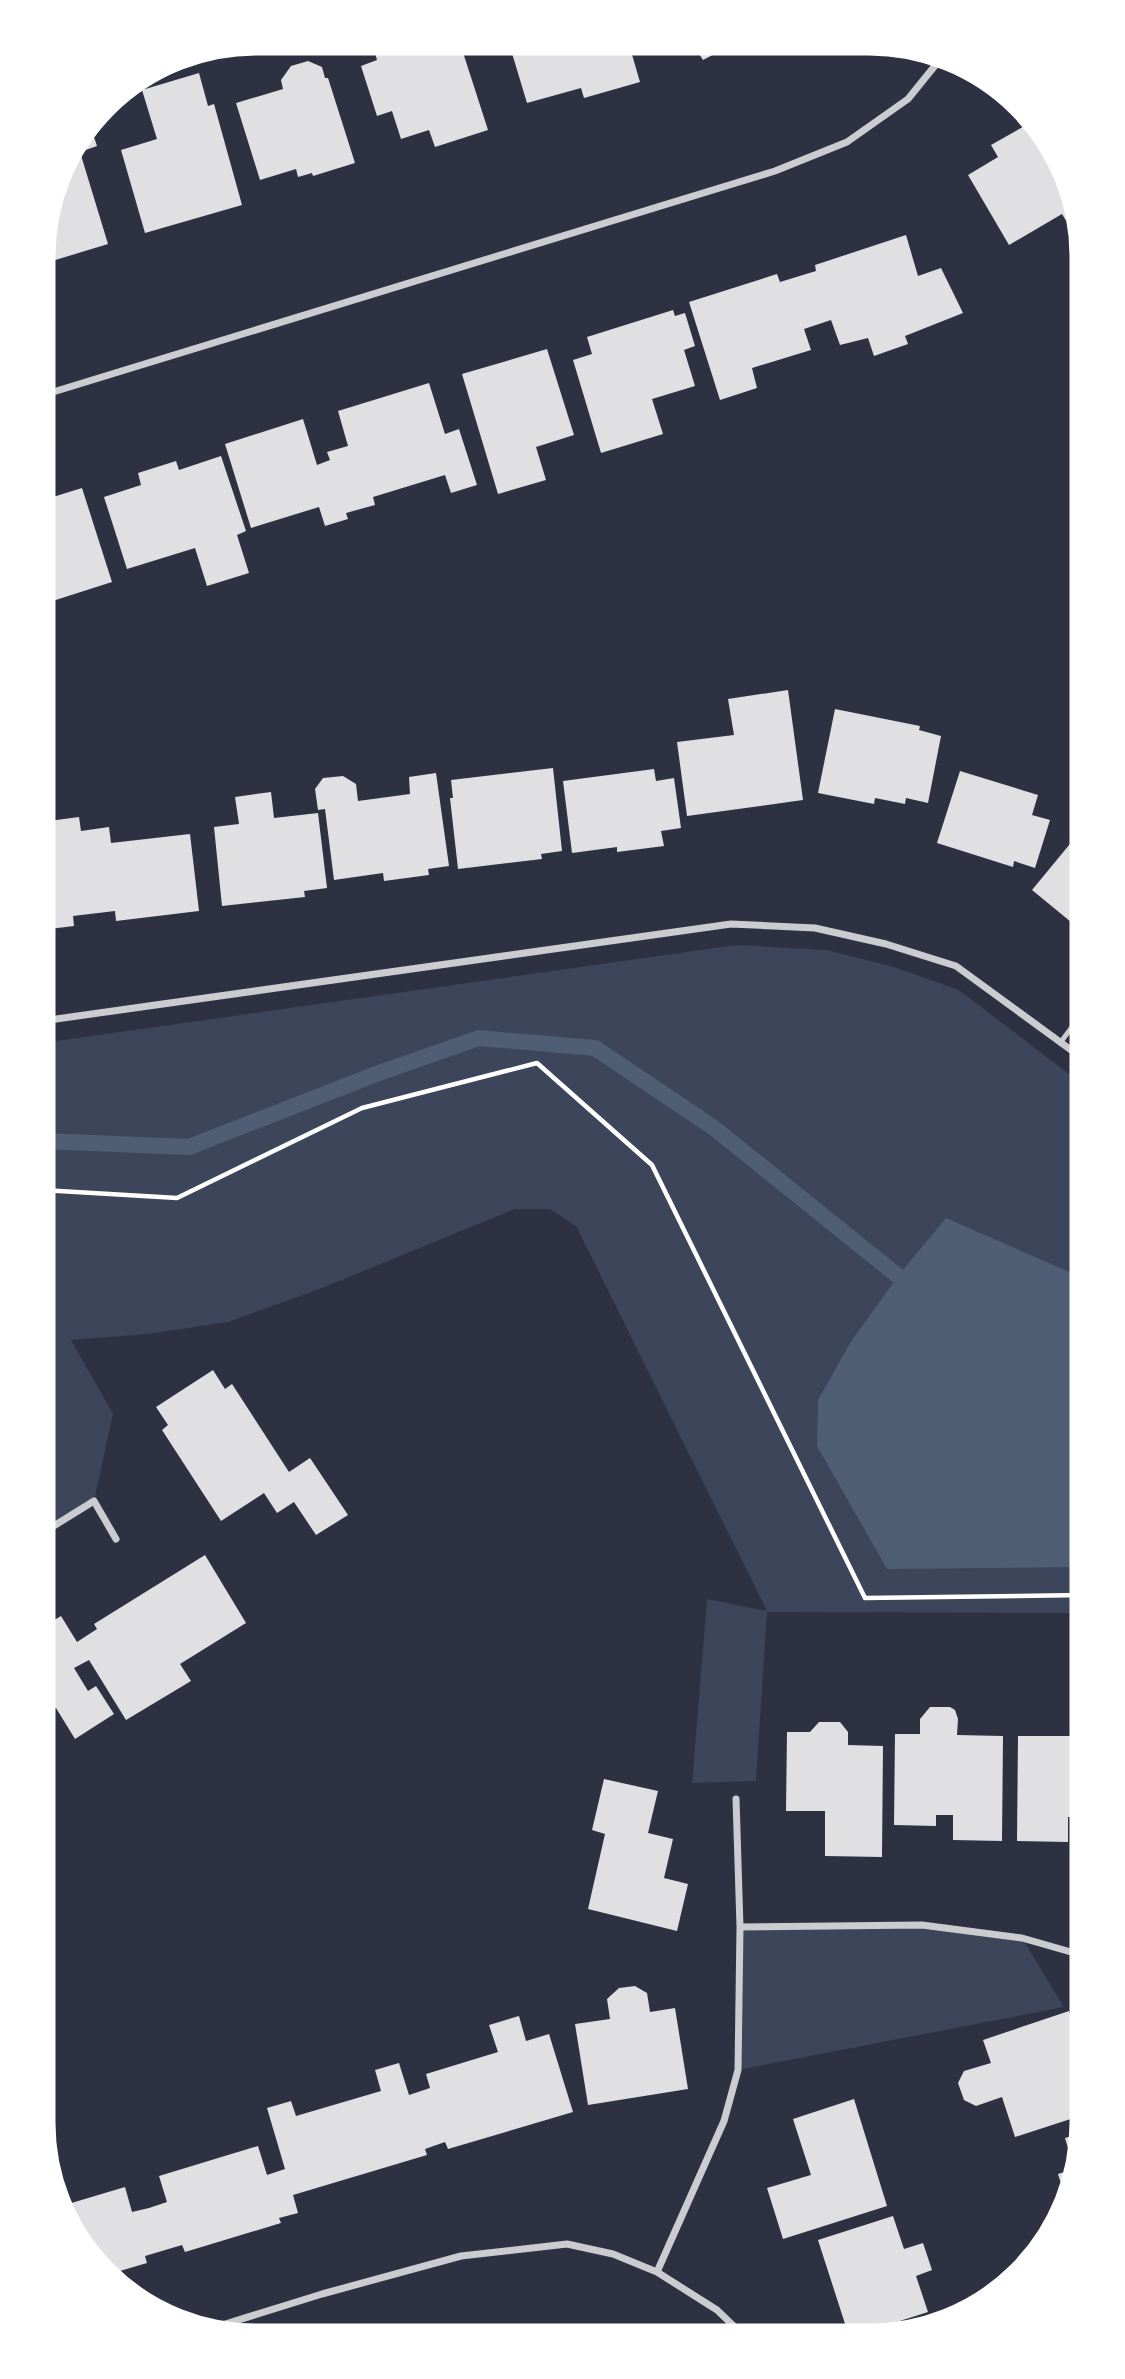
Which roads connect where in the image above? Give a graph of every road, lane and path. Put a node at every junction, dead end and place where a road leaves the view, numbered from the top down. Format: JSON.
{"nodes":[{"id":1,"x":937,"y":63,"type":"edge"},
{"id":2,"x":51,"y":393,"type":"edge"},
{"id":3,"x":51,"y":1020,"type":"edge"},
{"id":4,"x":1074,"y":1025,"type":"edge"},
{"id":5,"x":1060,"y":1043,"type":"junction"},
{"id":6,"x":1074,"y":1053,"type":"edge"},
{"id":7,"x":51,"y":1191,"type":"edge"},
{"id":8,"x":51,"y":1528,"type":"edge"},
{"id":9,"x":116,"y":1539,"type":"dead end"},
{"id":10,"x":1074,"y":1595,"type":"edge"},
{"id":11,"x":736,"y":1799,"type":"dead end"},
{"id":12,"x":740,"y":1927,"type":"junction"},
{"id":13,"x":1074,"y":1953,"type":"edge"},
{"id":14,"x":657,"y":2272,"type":"junction"},
{"id":15,"x":223,"y":2325,"type":"edge"},
{"id":16,"x":736,"y":2328,"type":"edge"}],
"edges":[{"from":1,"to":2,"type":"street"},
{"from":3,"to":5,"type":"street"},
{"from":4,"to":5,"type":"lane"},
{"from":5,"to":6,"type":"street"},
{"from":7,"to":10,"type":"path"},
{"from":8,"to":9,"type":"street"},
{"from":11,"to":12,"type":"street"},
{"from":12,"to":13,"type":"street"},
{"from":12,"to":14,"type":"street"},
{"from":14,"to":15,"type":"street"},
{"from":14,"to":16,"type":"street"}]}
